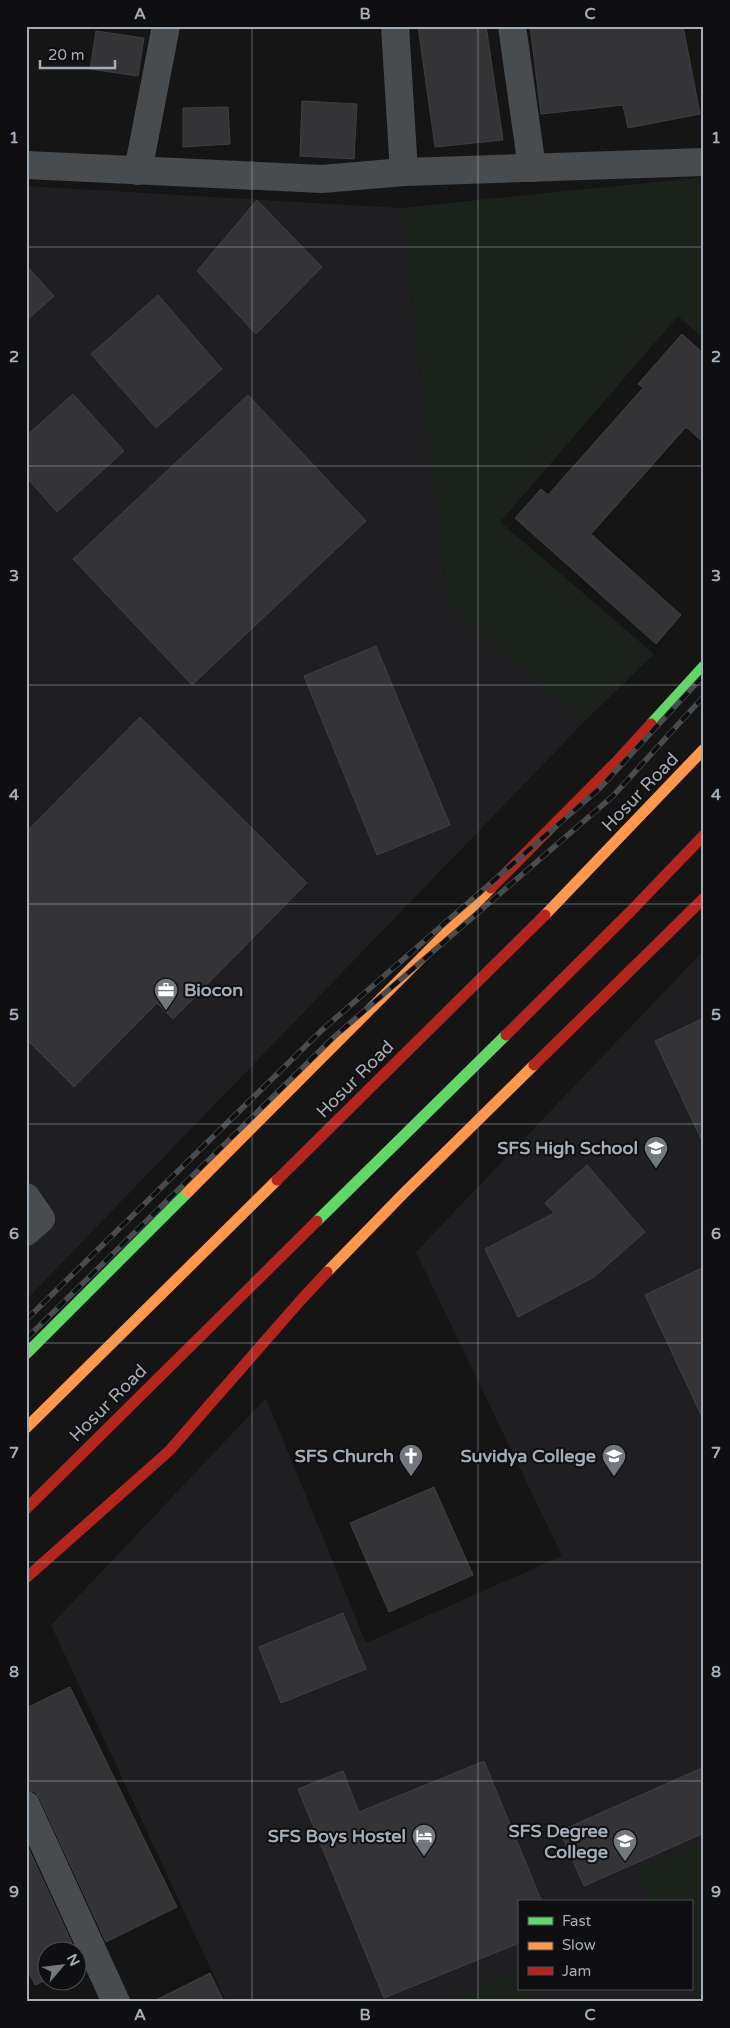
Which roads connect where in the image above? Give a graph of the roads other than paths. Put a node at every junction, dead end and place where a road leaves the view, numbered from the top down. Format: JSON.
{"nodes":[{"id":1,"x":166,"y":26,"type":"edge"},
{"id":2,"x":395,"y":26,"type":"edge"},
{"id":3,"x":512,"y":26,"type":"edge"},
{"id":4,"x":704,"y":162,"type":"edge"},
{"id":5,"x":26,"y":166,"type":"edge"},
{"id":6,"x":532,"y":168,"type":"junction"},
{"id":7,"x":138,"y":171,"type":"junction"},
{"id":8,"x":404,"y":172,"type":"junction"},
{"id":9,"x":704,"y":666,"type":"edge"},
{"id":10,"x":704,"y":749,"type":"edge"},
{"id":11,"x":704,"y":835,"type":"edge"},
{"id":12,"x":704,"y":898,"type":"edge"},
{"id":13,"x":26,"y":1197,"type":"edge"},
{"id":14,"x":26,"y":1232,"type":"edge"},
{"id":15,"x":26,"y":1354,"type":"edge"},
{"id":16,"x":26,"y":1428,"type":"edge"},
{"id":17,"x":26,"y":1509,"type":"edge"},
{"id":18,"x":26,"y":1578,"type":"edge"},
{"id":19,"x":26,"y":1805,"type":"edge"},
{"id":20,"x":116,"y":2002,"type":"edge"}],
"edges":[{"from":1,"to":7,"type":"street"},
{"from":2,"to":8,"type":"street"},
{"from":3,"to":6,"type":"street"},
{"from":4,"to":6,"type":"street"},
{"from":5,"to":7,"type":"street"},
{"from":6,"to":8,"type":"street"},
{"from":7,"to":8,"type":"street"},
{"from":9,"to":15,"type":"main road"},
{"from":10,"to":16,"type":"main road","name":"Hosur Road"},
{"from":11,"to":17,"type":"main road","name":"Hosur Road"},
{"from":12,"to":18,"type":"main road"},
{"from":13,"to":14,"type":"street"},
{"from":19,"to":20,"type":"street"}]}
